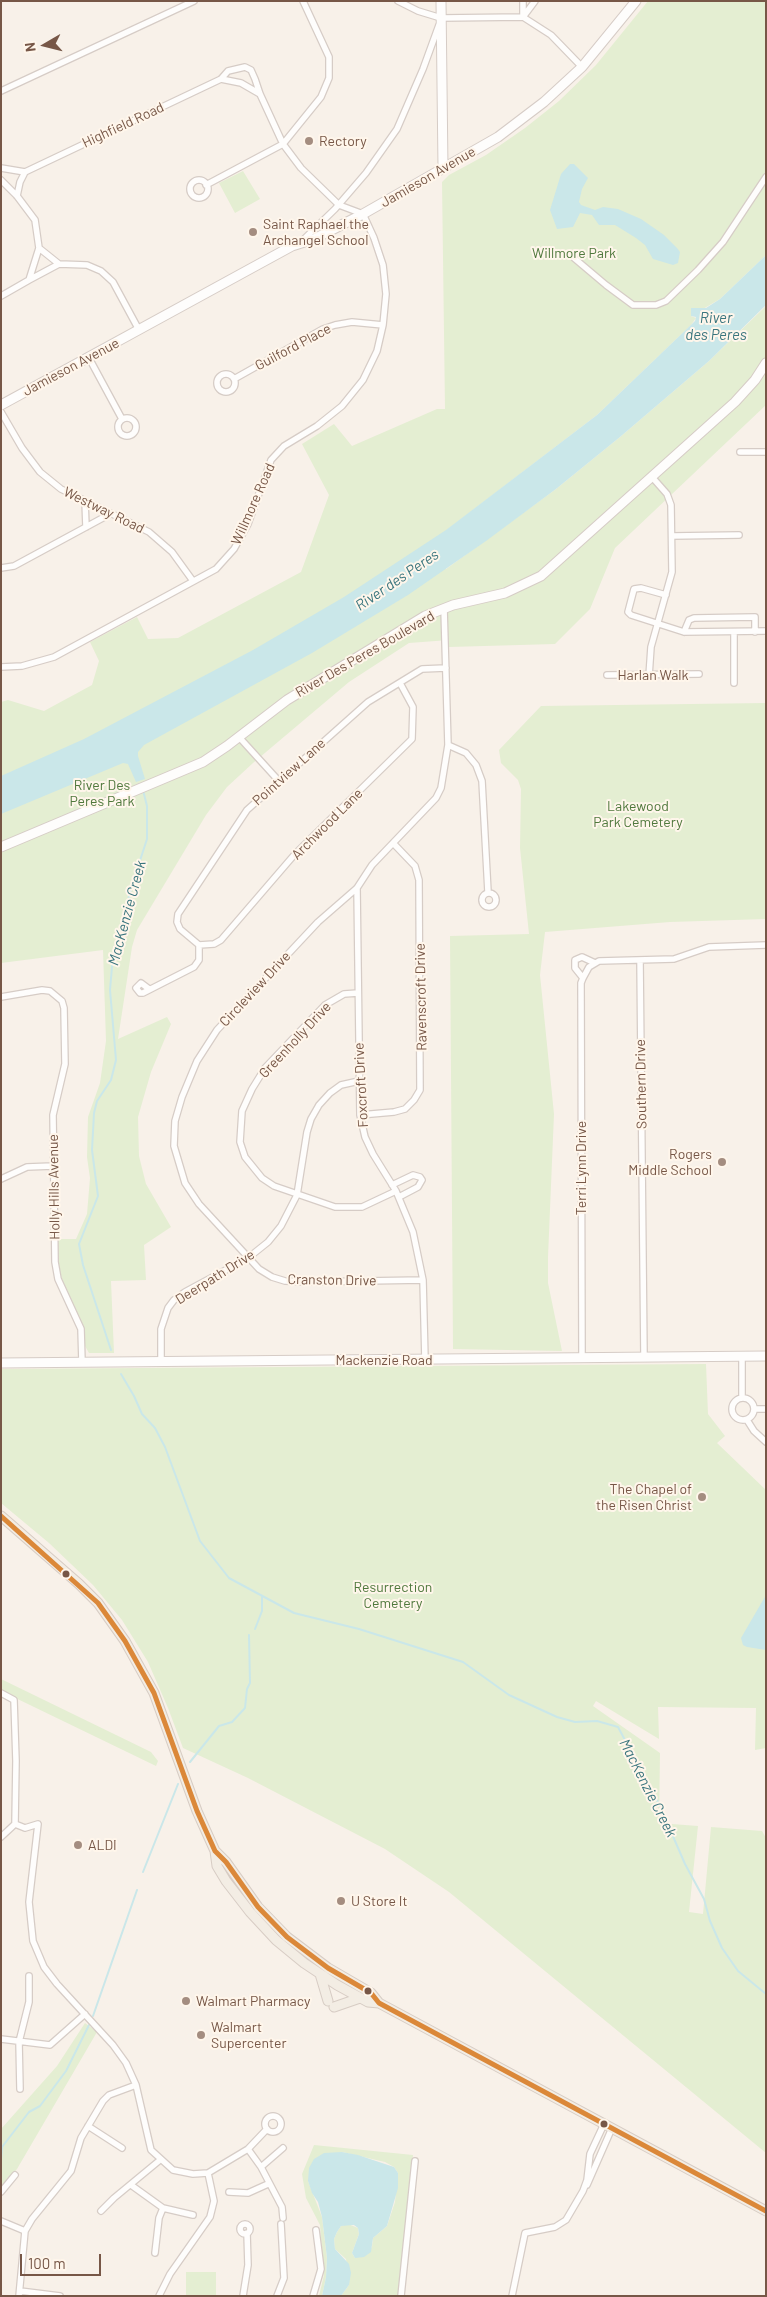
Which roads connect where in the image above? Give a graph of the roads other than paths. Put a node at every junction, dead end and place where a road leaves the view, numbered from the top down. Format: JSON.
{"nodes":[{"id":1,"x":194,"y":1,"type":"edge"},
{"id":2,"x":303,"y":1,"type":"edge"},
{"id":3,"x":398,"y":1,"type":"edge"},
{"id":4,"x":441,"y":1,"type":"edge"},
{"id":5,"x":523,"y":1,"type":"edge"},
{"id":6,"x":534,"y":1,"type":"edge"},
{"id":7,"x":636,"y":1,"type":"edge"},
{"id":8,"x":524,"y":17,"type":"junction"},
{"id":9,"x":441,"y":18,"type":"junction"},
{"id":10,"x":582,"y":67,"type":"junction"},
{"id":11,"x":222,"y":79,"type":"junction"},
{"id":12,"x":1,"y":92,"type":"edge"},
{"id":13,"x":260,"y":94,"type":"junction"},
{"id":14,"x":283,"y":144,"type":"junction"},
{"id":15,"x":1,"y":168,"type":"edge"},
{"id":16,"x":443,"y":168,"type":"junction"},
{"id":17,"x":25,"y":172,"type":"junction"},
{"id":18,"x":766,"y":177,"type":"edge"},
{"id":19,"x":1,"y":180,"type":"edge"},
{"id":20,"x":206,"y":185,"type":"dead end"},
{"id":21,"x":17,"y":196,"type":"junction"},
{"id":22,"x":339,"y":205,"type":"junction"},
{"id":23,"x":363,"y":214,"type":"junction"},
{"id":24,"x":302,"y":242,"type":"junction"},
{"id":25,"x":39,"y":248,"type":"junction"},
{"id":26,"x":574,"y":258,"type":"dead end"},
{"id":27,"x":59,"y":264,"type":"junction"},
{"id":28,"x":29,"y":280,"type":"junction"},
{"id":29,"x":1,"y":296,"type":"edge"},
{"id":30,"x":383,"y":325,"type":"junction"},
{"id":31,"x":139,"y":330,"type":"junction"},
{"id":32,"x":89,"y":358,"type":"junction"},
{"id":33,"x":766,"y":363,"type":"edge"},
{"id":34,"x":234,"y":379,"type":"dead end"},
{"id":35,"x":1,"y":405,"type":"edge"},
{"id":36,"x":1,"y":412,"type":"edge"},
{"id":37,"x":122,"y":419,"type":"dead end"},
{"id":38,"x":740,"y":452,"type":"dead end"},
{"id":39,"x":766,"y":452,"type":"edge"},
{"id":40,"x":652,"y":477,"type":"junction"},
{"id":41,"x":85,"y":501,"type":"junction"},
{"id":42,"x":110,"y":514,"type":"junction"},
{"id":43,"x":86,"y":527,"type":"junction"},
{"id":44,"x":739,"y":535,"type":"dead end"},
{"id":45,"x":672,"y":536,"type":"junction"},
{"id":46,"x":1,"y":568,"type":"edge"},
{"id":47,"x":193,"y":581,"type":"junction"},
{"id":48,"x":666,"y":595,"type":"junction"},
{"id":49,"x":444,"y":608,"type":"junction"},
{"id":50,"x":657,"y":624,"type":"junction"},
{"id":51,"x":766,"y":631,"type":"edge"},
{"id":52,"x":684,"y":632,"type":"junction"},
{"id":53,"x":734,"y":632,"type":"junction"},
{"id":54,"x":755,"y":632,"type":"junction"},
{"id":55,"x":1,"y":667,"type":"edge"},
{"id":56,"x":446,"y":668,"type":"junction"},
{"id":57,"x":699,"y":674,"type":"dead end"},
{"id":58,"x":607,"y":675,"type":"dead end"},
{"id":59,"x":649,"y":676,"type":"junction"},
{"id":60,"x":400,"y":683,"type":"junction"},
{"id":61,"x":734,"y":683,"type":"dead end"},
{"id":62,"x":239,"y":737,"type":"junction"},
{"id":63,"x":448,"y":745,"type":"junction"},
{"id":64,"x":278,"y":780,"type":"junction"},
{"id":65,"x":393,"y":843,"type":"junction"},
{"id":66,"x":1,"y":847,"type":"edge"},
{"id":67,"x":357,"y":888,"type":"junction"},
{"id":68,"x":488,"y":892,"type":"dead end"},
{"id":69,"x":199,"y":945,"type":"junction"},
{"id":70,"x":766,"y":945,"type":"edge"},
{"id":71,"x":640,"y":960,"type":"junction"},
{"id":72,"x":595,"y":963,"type":"junction"},
{"id":73,"x":583,"y":978,"type":"junction"},
{"id":74,"x":149,"y":989,"type":"dead end"},
{"id":75,"x":358,"y":993,"type":"junction"},
{"id":76,"x":1,"y":997,"type":"edge"},
{"id":77,"x":359,"y":1081,"type":"junction"},
{"id":78,"x":360,"y":1115,"type":"junction"},
{"id":79,"x":53,"y":1166,"type":"junction"},
{"id":80,"x":1,"y":1180,"type":"edge"},
{"id":81,"x":392,"y":1185,"type":"junction"},
{"id":82,"x":397,"y":1194,"type":"junction"},
{"id":83,"x":297,"y":1195,"type":"junction"},
{"id":84,"x":248,"y":1258,"type":"junction"},
{"id":85,"x":423,"y":1280,"type":"junction"},
{"id":86,"x":742,"y":1356,"type":"junction"},
{"id":87,"x":766,"y":1356,"type":"edge"},
{"id":88,"x":644,"y":1357,"type":"junction"},
{"id":89,"x":582,"y":1358,"type":"junction"},
{"id":90,"x":425,"y":1360,"type":"junction"},
{"id":91,"x":82,"y":1362,"type":"junction"},
{"id":92,"x":160,"y":1362,"type":"junction"},
{"id":93,"x":1,"y":1363,"type":"edge"},
{"id":94,"x":742,"y":1398,"type":"junction"},
{"id":95,"x":754,"y":1409,"type":"junction"},
{"id":96,"x":766,"y":1409,"type":"edge"},
{"id":97,"x":747,"y":1420,"type":"junction"},
{"id":98,"x":766,"y":1442,"type":"edge"},
{"id":99,"x":1,"y":1516,"type":"edge"},
{"id":100,"x":1,"y":1693,"type":"edge"},
{"id":101,"x":15,"y":1824,"type":"junction"},
{"id":102,"x":1,"y":1837,"type":"edge"},
{"id":103,"x":215,"y":1851,"type":"junction"},
{"id":104,"x":320,"y":1974,"type":"junction"},
{"id":105,"x":29,"y":1976,"type":"dead end"},
{"id":106,"x":360,"y":1998,"type":"junction"},
{"id":107,"x":379,"y":2002,"type":"junction"},
{"id":108,"x":85,"y":2014,"type":"junction"},
{"id":109,"x":1,"y":2039,"type":"edge"},
{"id":110,"x":19,"y":2042,"type":"junction"},
{"id":111,"x":136,"y":2085,"type":"junction"},
{"id":112,"x":20,"y":2089,"type":"dead end"},
{"id":113,"x":88,"y":2126,"type":"junction"},
{"id":114,"x":608,"y":2126,"type":"junction"},
{"id":115,"x":267,"y":2129,"type":"dead end"},
{"id":116,"x":122,"y":2148,"type":"dead end"},
{"id":117,"x":283,"y":2148,"type":"dead end"},
{"id":118,"x":248,"y":2149,"type":"junction"},
{"id":119,"x":160,"y":2160,"type":"junction"},
{"id":120,"x":415,"y":2162,"type":"dead end"},
{"id":121,"x":260,"y":2167,"type":"junction"},
{"id":122,"x":208,"y":2173,"type":"junction"},
{"id":123,"x":15,"y":2175,"type":"dead end"},
{"id":124,"x":268,"y":2184,"type":"junction"},
{"id":125,"x":131,"y":2186,"type":"junction"},
{"id":126,"x":583,"y":2191,"type":"junction"},
{"id":127,"x":1,"y":2192,"type":"edge"},
{"id":128,"x":228,"y":2192,"type":"dead end"},
{"id":129,"x":163,"y":2208,"type":"junction"},
{"id":130,"x":766,"y":2211,"type":"edge"},
{"id":131,"x":101,"y":2212,"type":"dead end"},
{"id":132,"x":193,"y":2215,"type":"dead end"},
{"id":133,"x":1,"y":2221,"type":"edge"},
{"id":134,"x":316,"y":2230,"type":"dead end"},
{"id":135,"x":25,"y":2231,"type":"junction"},
{"id":136,"x":248,"y":2233,"type":"dead end"},
{"id":137,"x":155,"y":2253,"type":"dead end"},
{"id":138,"x":19,"y":2294,"type":"edge"},
{"id":139,"x":60,"y":2296,"type":"edge"},
{"id":140,"x":159,"y":2296,"type":"edge"},
{"id":141,"x":243,"y":2296,"type":"edge"},
{"id":142,"x":277,"y":2296,"type":"edge"},
{"id":143,"x":313,"y":2296,"type":"edge"},
{"id":144,"x":401,"y":2296,"type":"edge"},
{"id":145,"x":512,"y":2296,"type":"edge"}],
"edges":[{"from":1,"to":12,"type":"street"},
{"from":2,"to":14,"type":"street"},
{"from":3,"to":9,"type":"street"},
{"from":4,"to":9,"type":"main road"},
{"from":5,"to":8,"type":"street"},
{"from":6,"to":8,"type":"street"},
{"from":7,"to":10,"type":"main road","name":"Jamieson Avenue"},
{"from":8,"to":9,"type":"street"},
{"from":8,"to":10,"type":"street"},
{"from":9,"to":16,"type":"main road"},
{"from":9,"to":22,"type":"street"},
{"from":10,"to":16,"type":"main road","name":"Jamieson Avenue"},
{"from":11,"to":13,"type":"street"},
{"from":11,"to":13,"type":"street","name":"Highfield Road"},
{"from":11,"to":17,"type":"street","name":"Highfield Road"},
{"from":13,"to":14,"type":"street","name":"Highfield Road"},
{"from":14,"to":20,"type":"street"},
{"from":14,"to":22,"type":"street","name":"Highfield Road"},
{"from":15,"to":17,"type":"street"},
{"from":16,"to":23,"type":"main road","name":"Jamieson Avenue"},
{"from":17,"to":21,"type":"street"},
{"from":18,"to":26,"type":"street"},
{"from":19,"to":21,"type":"street"},
{"from":21,"to":25,"type":"street"},
{"from":22,"to":23,"type":"street","name":"Highfield Road"},
{"from":22,"to":24,"type":"street"},
{"from":23,"to":24,"type":"main road","name":"Jamieson Avenue"},
{"from":23,"to":30,"type":"street","name":"Willmore Road"},
{"from":24,"to":31,"type":"main road","name":"Jamieson Avenue"},
{"from":25,"to":27,"type":"street"},
{"from":25,"to":28,"type":"street"},
{"from":27,"to":28,"type":"street"},
{"from":27,"to":31,"type":"street"},
{"from":28,"to":29,"type":"street"},
{"from":30,"to":34,"type":"street","name":"Guilford Place"},
{"from":30,"to":47,"type":"street","name":"Willmore Road"},
{"from":31,"to":32,"type":"main road","name":"Jamieson Avenue"},
{"from":32,"to":35,"type":"main road","name":"Jamieson Avenue"},
{"from":32,"to":37,"type":"street"},
{"from":33,"to":40,"type":"main road","name":"River Des Peres Boulevard"},
{"from":36,"to":41,"type":"street","name":"Westway Road"},
{"from":38,"to":39,"type":"street"},
{"from":40,"to":45,"type":"street"},
{"from":40,"to":49,"type":"main road","name":"River Des Peres Boulevard"},
{"from":41,"to":42,"type":"street","name":"Westway Road"},
{"from":41,"to":43,"type":"street"},
{"from":42,"to":43,"type":"street"},
{"from":42,"to":47,"type":"street","name":"Westway Road"},
{"from":43,"to":46,"type":"street"},
{"from":44,"to":45,"type":"street"},
{"from":45,"to":48,"type":"street"},
{"from":47,"to":55,"type":"street","name":"Willmore Road"},
{"from":48,"to":50,"type":"street"},
{"from":48,"to":50,"type":"street"},
{"from":49,"to":56,"type":"street","name":"Circleview Drive"},
{"from":49,"to":62,"type":"main road","name":"River Des Peres Boulevard"},
{"from":50,"to":52,"type":"street"},
{"from":50,"to":59,"type":"street"},
{"from":51,"to":54,"type":"street"},
{"from":52,"to":53,"type":"street"},
{"from":52,"to":54,"type":"street"},
{"from":53,"to":54,"type":"street"},
{"from":53,"to":61,"type":"street"},
{"from":56,"to":60,"type":"street","name":"Pointview Lane"},
{"from":56,"to":63,"type":"street","name":"Circleview Drive"},
{"from":57,"to":59,"type":"street","name":"Harlan Walk"},
{"from":58,"to":59,"type":"street","name":"Harlan Walk"},
{"from":60,"to":64,"type":"street","name":"Pointview Lane"},
{"from":60,"to":69,"type":"street","name":"Archwood Lane"},
{"from":62,"to":64,"type":"street"},
{"from":62,"to":66,"type":"main road","name":"River Des Peres Boulevard"},
{"from":63,"to":65,"type":"street","name":"Circleview Drive"},
{"from":63,"to":68,"type":"street"},
{"from":64,"to":69,"type":"street","name":"Pointview Lane"},
{"from":65,"to":67,"type":"street","name":"Circleview Drive"},
{"from":65,"to":78,"type":"street","name":"Ravenscroft Drive"},
{"from":67,"to":75,"type":"street","name":"Foxcroft Drive"},
{"from":67,"to":84,"type":"street","name":"Circleview Drive"},
{"from":69,"to":74,"type":"street"},
{"from":70,"to":71,"type":"street","name":"Terri Lynn Drive"},
{"from":71,"to":72,"type":"street","name":"Terri Lynn Drive"},
{"from":71,"to":88,"type":"street","name":"Southern Drive"},
{"from":72,"to":73,"type":"street"},
{"from":72,"to":73,"type":"street","name":"Terri Lynn Drive"},
{"from":73,"to":89,"type":"street","name":"Terri Lynn Drive"},
{"from":75,"to":77,"type":"street","name":"Foxcroft Drive"},
{"from":75,"to":83,"type":"street","name":"Greenholly Drive"},
{"from":76,"to":79,"type":"street","name":"Holly Hills Avenue"},
{"from":77,"to":78,"type":"street","name":"Foxcroft Drive"},
{"from":77,"to":83,"type":"street","name":"Deerpath Drive"},
{"from":78,"to":81,"type":"street","name":"Foxcroft Drive"},
{"from":79,"to":80,"type":"street"},
{"from":79,"to":91,"type":"street","name":"Holly Hills Avenue"},
{"from":81,"to":82,"type":"street","name":"Foxcroft Drive"},
{"from":81,"to":82,"type":"street","name":"Greenholly Drive"},
{"from":82,"to":83,"type":"street","name":"Greenholly Drive"},
{"from":82,"to":85,"type":"street","name":"Foxcroft Drive"},
{"from":83,"to":84,"type":"street","name":"Deerpath Drive"},
{"from":84,"to":85,"type":"street","name":"Cranston Drive"},
{"from":84,"to":92,"type":"street","name":"Deerpath Drive"},
{"from":85,"to":90,"type":"street","name":"Foxcroft Drive"},
{"from":86,"to":87,"type":"main road","name":"Mackenzie Road"},
{"from":86,"to":88,"type":"main road","name":"Mackenzie Road"},
{"from":86,"to":94,"type":"street"},
{"from":88,"to":89,"type":"main road","name":"Mackenzie Road"},
{"from":89,"to":90,"type":"main road","name":"Mackenzie Road"},
{"from":90,"to":92,"type":"main road","name":"Mackenzie Road"},
{"from":91,"to":92,"type":"main road","name":"Mackenzie Road"},
{"from":91,"to":93,"type":"main road","name":"Mackenzie Road"},
{"from":94,"to":95,"type":"street"},
{"from":94,"to":97,"type":"street"},
{"from":95,"to":96,"type":"street"},
{"from":95,"to":97,"type":"street"},
{"from":97,"to":98,"type":"street"},
{"from":99,"to":103,"type":"main road"},
{"from":100,"to":101,"type":"street"},
{"from":101,"to":102,"type":"street"},
{"from":101,"to":108,"type":"street"},
{"from":103,"to":104,"type":"main road"},
{"from":103,"to":107,"type":"main road"},
{"from":104,"to":106,"type":"main road"},
{"from":104,"to":106,"type":"main road"},
{"from":105,"to":110,"type":"street"},
{"from":106,"to":107,"type":"main road"},
{"from":107,"to":114,"type":"main road"},
{"from":108,"to":110,"type":"street"},
{"from":108,"to":111,"type":"street"},
{"from":109,"to":110,"type":"street"},
{"from":110,"to":112,"type":"street"},
{"from":111,"to":113,"type":"street"},
{"from":111,"to":119,"type":"street"},
{"from":113,"to":116,"type":"street"},
{"from":113,"to":135,"type":"street"},
{"from":114,"to":126,"type":"street"},
{"from":114,"to":126,"type":"street"},
{"from":114,"to":130,"type":"main road"},
{"from":115,"to":118,"type":"street"},
{"from":117,"to":121,"type":"street"},
{"from":118,"to":121,"type":"street"},
{"from":118,"to":122,"type":"street"},
{"from":119,"to":122,"type":"street"},
{"from":119,"to":125,"type":"street"},
{"from":120,"to":144,"type":"street"},
{"from":121,"to":124,"type":"street"},
{"from":122,"to":140,"type":"street"},
{"from":123,"to":127,"type":"street"},
{"from":124,"to":128,"type":"street"},
{"from":124,"to":142,"type":"street"},
{"from":125,"to":129,"type":"street"},
{"from":125,"to":131,"type":"street"},
{"from":126,"to":145,"type":"street"},
{"from":129,"to":132,"type":"street"},
{"from":129,"to":137,"type":"street"},
{"from":133,"to":135,"type":"street"},
{"from":134,"to":143,"type":"street"},
{"from":135,"to":138,"type":"street"},
{"from":136,"to":141,"type":"street"},
{"from":138,"to":139,"type":"street"}]}
